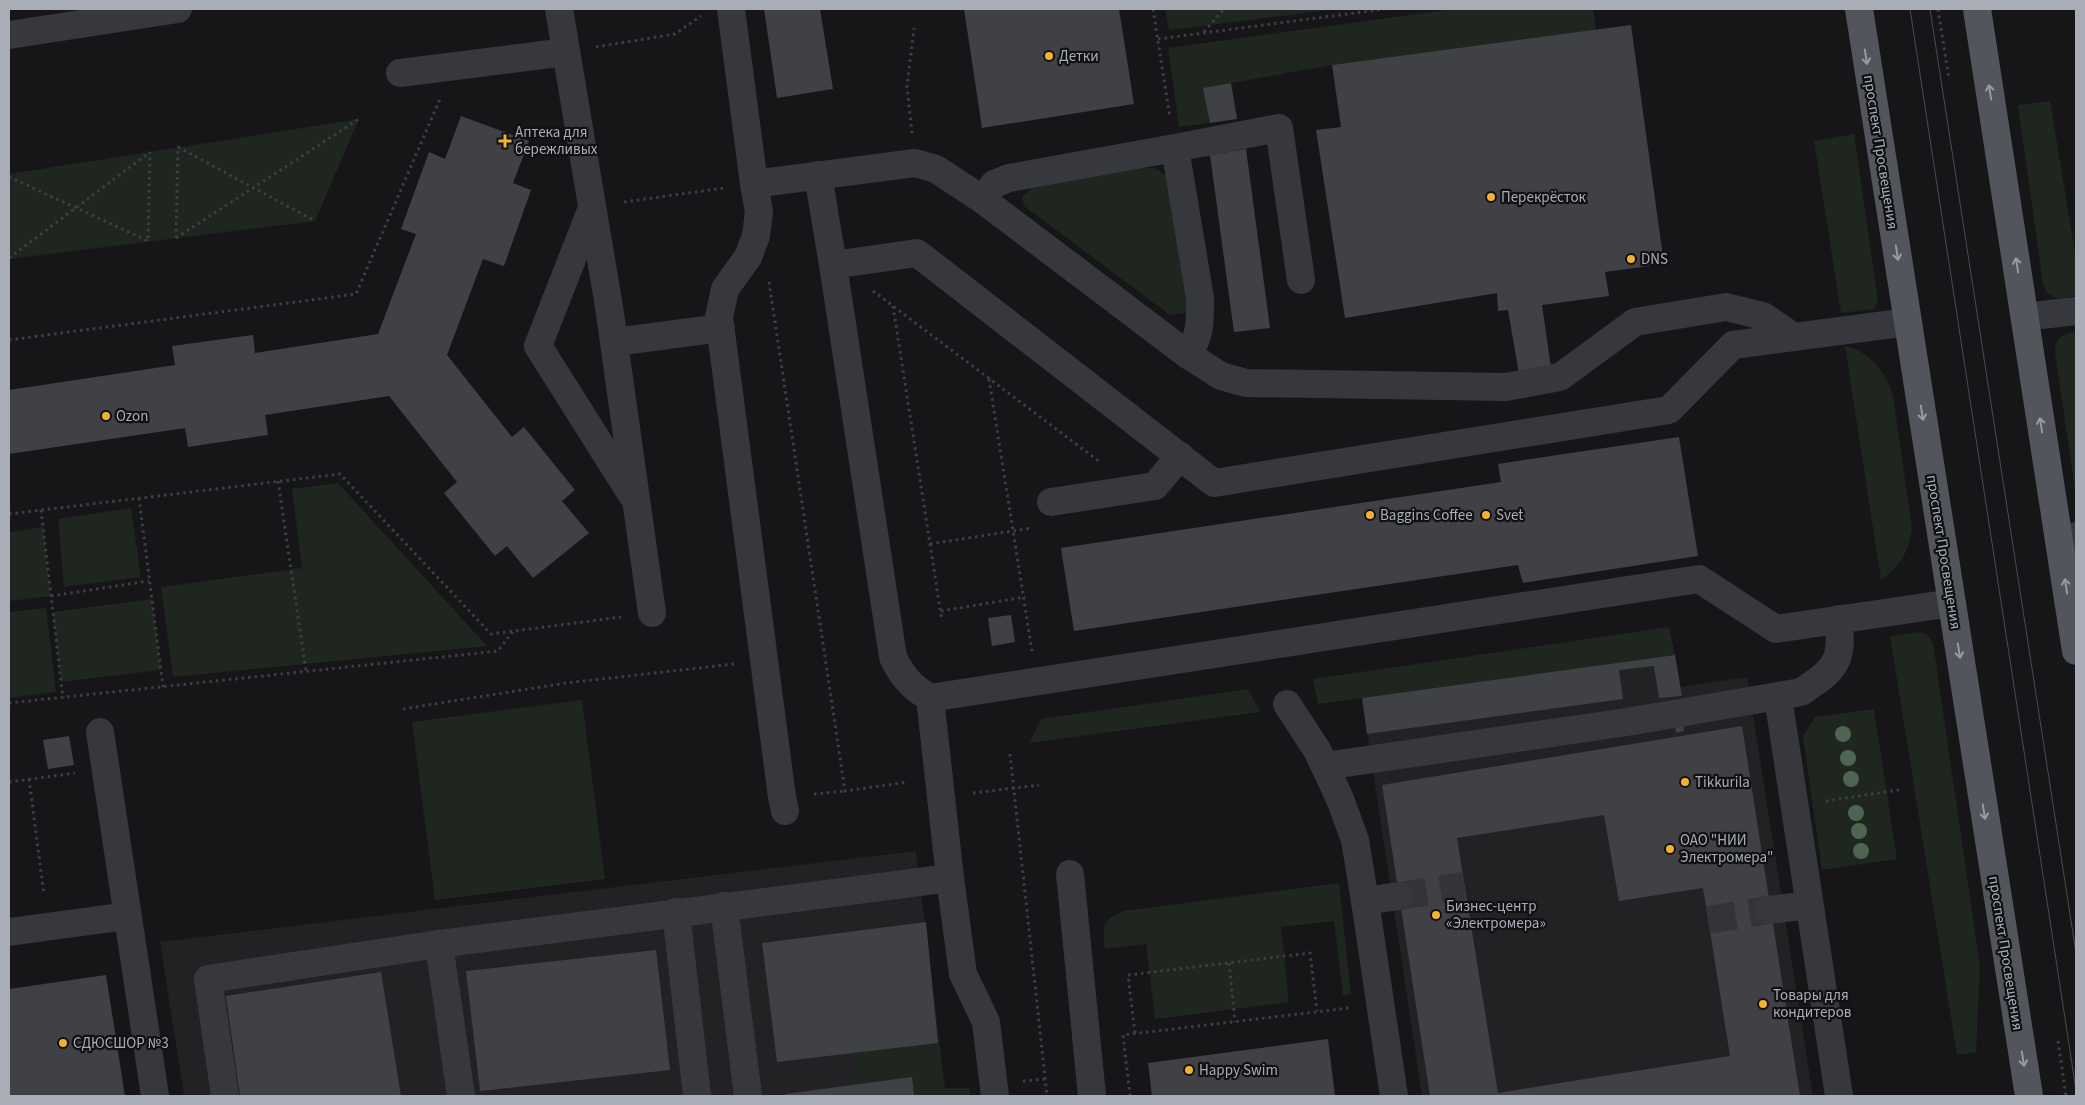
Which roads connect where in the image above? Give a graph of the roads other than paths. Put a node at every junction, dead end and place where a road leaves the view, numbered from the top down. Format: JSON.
{"nodes":[{"id":1,"x":178,"y":9,"type":"edge"},
{"id":2,"x":559,"y":9,"type":"edge"},
{"id":3,"x":732,"y":9,"type":"edge"},
{"id":4,"x":1859,"y":9,"type":"edge"},
{"id":5,"x":1977,"y":9,"type":"edge"},
{"id":6,"x":9,"y":35,"type":"edge"},
{"id":7,"x":566,"y":52,"type":"junction"},
{"id":8,"x":400,"y":73,"type":"dead end"},
{"id":9,"x":1175,"y":148,"type":"junction"},
{"id":10,"x":818,"y":175,"type":"junction"},
{"id":11,"x":754,"y":184,"type":"junction"},
{"id":12,"x":983,"y":200,"type":"junction"},
{"id":13,"x":593,"y":206,"type":"junction"},
{"id":14,"x":833,"y":265,"type":"junction"},
{"id":15,"x":1301,"y":280,"type":"dead end"},
{"id":16,"x":2076,"y":311,"type":"edge"},
{"id":17,"x":2025,"y":317,"type":"junction"},
{"id":18,"x":1908,"y":322,"type":"junction"},
{"id":19,"x":721,"y":328,"type":"junction"},
{"id":20,"x":1794,"y":337,"type":"junction"},
{"id":21,"x":615,"y":342,"type":"junction"},
{"id":22,"x":1188,"y":355,"type":"junction"},
{"id":23,"x":1180,"y":456,"type":"junction"},
{"id":24,"x":1051,"y":502,"type":"dead end"},
{"id":25,"x":637,"y":503,"type":"junction"},
{"id":26,"x":2068,"y":538,"type":"edge"},
{"id":27,"x":1952,"y":603,"type":"junction"},
{"id":28,"x":652,"y":614,"type":"road end"},
{"id":29,"x":1838,"y":619,"type":"junction"},
{"id":30,"x":2076,"y":651,"type":"edge"},
{"id":31,"x":1778,"y":697,"type":"junction"},
{"id":32,"x":930,"y":698,"type":"junction"},
{"id":33,"x":1287,"y":704,"type":"dead end"},
{"id":34,"x":100,"y":732,"type":"dead end"},
{"id":35,"x":1325,"y":766,"type":"junction"},
{"id":36,"x":786,"y":810,"type":"dead end"},
{"id":37,"x":1070,"y":874,"type":"dead end"},
{"id":38,"x":950,"y":878,"type":"junction"},
{"id":39,"x":1400,"y":896,"type":"tunnel mouth"},
{"id":40,"x":1365,"y":901,"type":"junction"},
{"id":41,"x":1810,"y":904,"type":"junction"},
{"id":42,"x":724,"y":906,"type":"junction"},
{"id":43,"x":1770,"y":910,"type":"tunnel mouth"},
{"id":44,"x":676,"y":912,"type":"junction"},
{"id":45,"x":127,"y":916,"type":"junction"},
{"id":46,"x":9,"y":932,"type":"edge"},
{"id":47,"x":439,"y":944,"type":"junction"},
{"id":48,"x":155,"y":1096,"type":"edge"},
{"id":49,"x":225,"y":1096,"type":"edge"},
{"id":50,"x":461,"y":1096,"type":"edge"},
{"id":51,"x":697,"y":1096,"type":"edge"},
{"id":52,"x":748,"y":1096,"type":"edge"},
{"id":53,"x":995,"y":1096,"type":"edge"},
{"id":54,"x":1092,"y":1096,"type":"edge"},
{"id":55,"x":1394,"y":1096,"type":"edge"},
{"id":56,"x":1839,"y":1096,"type":"edge"},
{"id":57,"x":2029,"y":1096,"type":"edge"}],
"edges":[{"from":1,"to":6,"type":"street"},
{"from":2,"to":7,"type":"street"},
{"from":3,"to":11,"type":"street"},
{"from":4,"to":18,"type":"main road","name":"проспект Просвещения","one_way":true},
{"from":17,"to":5,"type":"main road","one_way":true},
{"from":7,"to":8,"type":"street"},
{"from":7,"to":13,"type":"street"},
{"from":9,"to":12,"type":"street"},
{"from":9,"to":15,"type":"street"},
{"from":9,"to":22,"type":"street"},
{"from":10,"to":11,"type":"street"},
{"from":10,"to":12,"type":"street"},
{"from":10,"to":14,"type":"street"},
{"from":11,"to":19,"type":"street"},
{"from":12,"to":22,"type":"street"},
{"from":13,"to":21,"type":"street"},
{"from":13,"to":25,"type":"street"},
{"from":14,"to":23,"type":"street"},
{"from":14,"to":32,"type":"street"},
{"from":16,"to":17,"type":"street"},
{"from":26,"to":17,"type":"main road","one_way":true},
{"from":18,"to":20,"type":"street"},
{"from":18,"to":27,"type":"main road","name":"проспект Просвещения","one_way":true},
{"from":19,"to":21,"type":"street"},
{"from":19,"to":36,"type":"street"},
{"from":20,"to":22,"type":"street"},
{"from":20,"to":23,"type":"street"},
{"from":21,"to":25,"type":"street"},
{"from":23,"to":24,"type":"street"},
{"from":25,"to":28,"type":"street"},
{"from":30,"to":26,"type":"main road","one_way":true},
{"from":27,"to":29,"type":"street"},
{"from":27,"to":57,"type":"main road","name":"проспект Просвещения","one_way":true},
{"from":29,"to":31,"type":"street"},
{"from":29,"to":32,"type":"street"},
{"from":31,"to":35,"type":"street"},
{"from":31,"to":41,"type":"street"},
{"from":32,"to":38,"type":"street"},
{"from":33,"to":35,"type":"street"},
{"from":34,"to":45,"type":"street"},
{"from":35,"to":40,"type":"street"},
{"from":37,"to":54,"type":"street"},
{"from":38,"to":42,"type":"street"},
{"from":38,"to":53,"type":"street"},
{"from":39,"to":40,"type":"street"},
{"from":40,"to":55,"type":"street"},
{"from":41,"to":43,"type":"street"},
{"from":41,"to":56,"type":"street"},
{"from":42,"to":44,"type":"street"},
{"from":42,"to":52,"type":"street"},
{"from":44,"to":47,"type":"street"},
{"from":44,"to":51,"type":"street"},
{"from":45,"to":46,"type":"street"},
{"from":45,"to":48,"type":"street"},
{"from":47,"to":49,"type":"street"},
{"from":47,"to":50,"type":"street"}]}
